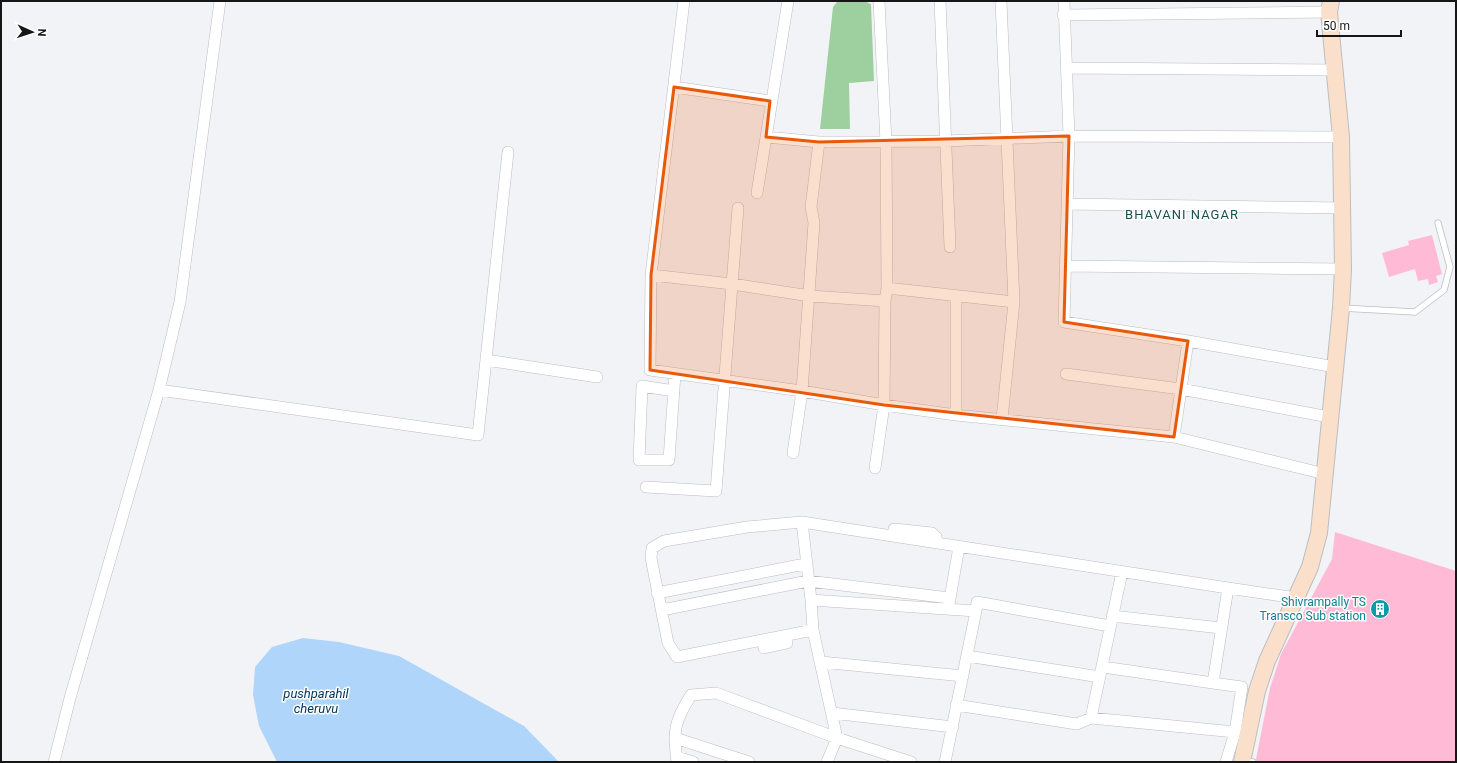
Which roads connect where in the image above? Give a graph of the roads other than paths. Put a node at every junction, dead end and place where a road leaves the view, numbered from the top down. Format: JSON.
{"nodes":[{"id":1,"x":220,"y":1,"type":"edge"},
{"id":2,"x":684,"y":1,"type":"edge"},
{"id":3,"x":788,"y":1,"type":"edge"},
{"id":4,"x":879,"y":1,"type":"edge"},
{"id":5,"x":940,"y":1,"type":"edge"},
{"id":6,"x":1001,"y":1,"type":"edge"},
{"id":7,"x":1064,"y":1,"type":"edge"},
{"id":8,"x":1330,"y":7,"type":"edge"},
{"id":9,"x":1063,"y":15,"type":"junction"},
{"id":10,"x":1066,"y":68,"type":"junction"},
{"id":11,"x":1334,"y":70,"type":"junction"},
{"id":12,"x":674,"y":87,"type":"junction"},
{"id":13,"x":770,"y":101,"type":"junction"},
{"id":14,"x":1069,"y":136,"type":"junction"},
{"id":15,"x":766,"y":137,"type":"junction"},
{"id":16,"x":1341,"y":137,"type":"junction"},
{"id":17,"x":1008,"y":138,"type":"junction"},
{"id":18,"x":945,"y":141,"type":"junction"},
{"id":19,"x":820,"y":142,"type":"junction"},
{"id":20,"x":886,"y":142,"type":"junction"},
{"id":21,"x":508,"y":152,"type":"dead end"},
{"id":22,"x":757,"y":194,"type":"dead end"},
{"id":23,"x":1067,"y":204,"type":"junction"},
{"id":24,"x":738,"y":208,"type":"dead end"},
{"id":25,"x":1343,"y":208,"type":"junction"},
{"id":26,"x":1438,"y":223,"type":"dead end"},
{"id":27,"x":950,"y":247,"type":"dead end"},
{"id":28,"x":1065,"y":266,"type":"junction"},
{"id":29,"x":1343,"y":269,"type":"junction"},
{"id":30,"x":652,"y":275,"type":"junction"},
{"id":31,"x":732,"y":284,"type":"junction"},
{"id":32,"x":888,"y":288,"type":"junction"},
{"id":33,"x":810,"y":296,"type":"junction"},
{"id":34,"x":956,"y":296,"type":"junction"},
{"id":35,"x":886,"y":301,"type":"junction"},
{"id":36,"x":1014,"y":302,"type":"junction"},
{"id":37,"x":1341,"y":308,"type":"junction"},
{"id":38,"x":1188,"y":341,"type":"junction"},
{"id":39,"x":486,"y":360,"type":"junction"},
{"id":40,"x":1336,"y":367,"type":"junction"},
{"id":41,"x":675,"y":374,"type":"junction"},
{"id":42,"x":1066,"y":374,"type":"dead end"},
{"id":43,"x":597,"y":377,"type":"dead end"},
{"id":44,"x":724,"y":381,"type":"junction"},
{"id":45,"x":1181,"y":389,"type":"junction"},
{"id":46,"x":159,"y":390,"type":"junction"},
{"id":47,"x":674,"y":390,"type":"junction"},
{"id":48,"x":802,"y":391,"type":"junction"},
{"id":49,"x":884,"y":405,"type":"junction"},
{"id":50,"x":956,"y":415,"type":"junction"},
{"id":51,"x":1329,"y":417,"type":"junction"},
{"id":52,"x":1002,"y":419,"type":"junction"},
{"id":53,"x":1174,"y":438,"type":"junction"},
{"id":54,"x":793,"y":453,"type":"dead end"},
{"id":55,"x":875,"y":468,"type":"dead end"},
{"id":56,"x":1325,"y":474,"type":"junction"},
{"id":57,"x":646,"y":487,"type":"dead end"},
{"id":58,"x":802,"y":522,"type":"junction"},
{"id":59,"x":893,"y":528,"type":"dead end"},
{"id":60,"x":937,"y":543,"type":"junction"},
{"id":61,"x":959,"y":547,"type":"junction"},
{"id":62,"x":805,"y":564,"type":"junction"},
{"id":63,"x":1122,"y":572,"type":"junction"},
{"id":64,"x":808,"y":581,"type":"junction"},
{"id":65,"x":1228,"y":588,"type":"junction"},
{"id":66,"x":657,"y":593,"type":"junction"},
{"id":67,"x":950,"y":598,"type":"junction"},
{"id":68,"x":1296,"y":598,"type":"junction"},
{"id":69,"x":811,"y":600,"type":"junction"},
{"id":70,"x":662,"y":610,"type":"junction"},
{"id":71,"x":948,"y":610,"type":"junction"},
{"id":72,"x":976,"y":611,"type":"junction"},
{"id":73,"x":1111,"y":621,"type":"junction"},
{"id":74,"x":1221,"y":628,"type":"junction"},
{"id":75,"x":813,"y":630,"type":"junction"},
{"id":76,"x":787,"y":643,"type":"dead end"},
{"id":77,"x":746,"y":644,"type":"junction"},
{"id":78,"x":967,"y":656,"type":"junction"},
{"id":79,"x":820,"y":662,"type":"junction"},
{"id":80,"x":1102,"y":672,"type":"junction"},
{"id":81,"x":963,"y":676,"type":"junction"},
{"id":82,"x":1213,"y":683,"type":"junction"},
{"id":83,"x":956,"y":705,"type":"junction"},
{"id":84,"x":832,"y":713,"type":"junction"},
{"id":85,"x":1091,"y":718,"type":"junction"},
{"id":86,"x":953,"y":727,"type":"junction"},
{"id":87,"x":1235,"y":732,"type":"junction"},
{"id":88,"x":675,"y":738,"type":"junction"},
{"id":89,"x":837,"y":738,"type":"junction"},
{"id":90,"x":677,"y":759,"type":"edge"},
{"id":91,"x":54,"y":762,"type":"edge"},
{"id":92,"x":693,"y":762,"type":"edge"},
{"id":93,"x":749,"y":762,"type":"edge"},
{"id":94,"x":827,"y":762,"type":"edge"},
{"id":95,"x":911,"y":762,"type":"edge"},
{"id":96,"x":946,"y":762,"type":"edge"},
{"id":97,"x":1226,"y":762,"type":"edge"},
{"id":98,"x":1246,"y":762,"type":"edge"}],
"edges":[{"from":1,"to":46,"type":"street"},
{"from":2,"to":12,"type":"street"},
{"from":3,"to":13,"type":"street"},
{"from":4,"to":20,"type":"street"},
{"from":5,"to":18,"type":"street"},
{"from":6,"to":17,"type":"street"},
{"from":7,"to":9,"type":"street"},
{"from":8,"to":9,"type":"street"},
{"from":8,"to":11,"type":"street"},
{"from":9,"to":10,"type":"street"},
{"from":10,"to":11,"type":"street"},
{"from":10,"to":14,"type":"street"},
{"from":11,"to":16,"type":"street"},
{"from":12,"to":13,"type":"street"},
{"from":12,"to":30,"type":"street"},
{"from":13,"to":15,"type":"street"},
{"from":14,"to":16,"type":"street"},
{"from":14,"to":17,"type":"street"},
{"from":14,"to":23,"type":"street"},
{"from":15,"to":19,"type":"street"},
{"from":15,"to":22,"type":"street"},
{"from":16,"to":25,"type":"street"},
{"from":17,"to":18,"type":"street"},
{"from":17,"to":36,"type":"street"},
{"from":18,"to":20,"type":"street"},
{"from":18,"to":27,"type":"street"},
{"from":19,"to":20,"type":"street"},
{"from":19,"to":33,"type":"street"},
{"from":20,"to":32,"type":"street"},
{"from":21,"to":39,"type":"street"},
{"from":23,"to":25,"type":"street"},
{"from":23,"to":28,"type":"street"},
{"from":24,"to":31,"type":"street"},
{"from":25,"to":29,"type":"street"},
{"from":26,"to":37,"type":"lane"},
{"from":28,"to":29,"type":"street"},
{"from":28,"to":38,"type":"street"},
{"from":29,"to":37,"type":"street"},
{"from":30,"to":31,"type":"street"},
{"from":30,"to":41,"type":"street"},
{"from":31,"to":33,"type":"street"},
{"from":31,"to":44,"type":"street"},
{"from":32,"to":34,"type":"street"},
{"from":32,"to":35,"type":"street"},
{"from":33,"to":35,"type":"street"},
{"from":33,"to":48,"type":"street"},
{"from":34,"to":36,"type":"street"},
{"from":34,"to":50,"type":"street"},
{"from":35,"to":49,"type":"street"},
{"from":36,"to":52,"type":"street"},
{"from":37,"to":40,"type":"street"},
{"from":38,"to":40,"type":"street"},
{"from":38,"to":45,"type":"street"},
{"from":39,"to":43,"type":"street"},
{"from":39,"to":46,"type":"street"},
{"from":40,"to":51,"type":"street"},
{"from":41,"to":44,"type":"street"},
{"from":41,"to":47,"type":"street"},
{"from":42,"to":45,"type":"street"},
{"from":44,"to":48,"type":"street"},
{"from":44,"to":57,"type":"street"},
{"from":45,"to":51,"type":"street"},
{"from":45,"to":53,"type":"street"},
{"from":46,"to":91,"type":"street"},
{"from":47,"to":47,"type":"street"},
{"from":48,"to":49,"type":"street"},
{"from":48,"to":54,"type":"street"},
{"from":49,"to":50,"type":"street"},
{"from":49,"to":55,"type":"street"},
{"from":50,"to":52,"type":"street"},
{"from":51,"to":56,"type":"street"},
{"from":52,"to":53,"type":"street"},
{"from":53,"to":56,"type":"street"},
{"from":56,"to":68,"type":"street"},
{"from":58,"to":60,"type":"street"},
{"from":58,"to":62,"type":"street"},
{"from":58,"to":66,"type":"street"},
{"from":59,"to":60,"type":"street"},
{"from":60,"to":61,"type":"street"},
{"from":61,"to":63,"type":"street"},
{"from":61,"to":67,"type":"street"},
{"from":62,"to":64,"type":"street"},
{"from":62,"to":66,"type":"street"},
{"from":63,"to":65,"type":"street"},
{"from":63,"to":73,"type":"street"},
{"from":64,"to":67,"type":"street"},
{"from":64,"to":69,"type":"street"},
{"from":64,"to":70,"type":"street"},
{"from":65,"to":68,"type":"street"},
{"from":65,"to":74,"type":"street"},
{"from":66,"to":70,"type":"street"},
{"from":67,"to":71,"type":"street"},
{"from":68,"to":98,"type":"street"},
{"from":69,"to":71,"type":"street"},
{"from":69,"to":75,"type":"street"},
{"from":70,"to":77,"type":"street"},
{"from":71,"to":72,"type":"street"},
{"from":72,"to":73,"type":"street"},
{"from":72,"to":78,"type":"street"},
{"from":73,"to":74,"type":"street"},
{"from":73,"to":80,"type":"street"},
{"from":74,"to":82,"type":"street"},
{"from":75,"to":77,"type":"street"},
{"from":75,"to":79,"type":"street"},
{"from":76,"to":77,"type":"street"},
{"from":78,"to":80,"type":"street"},
{"from":78,"to":81,"type":"street"},
{"from":79,"to":81,"type":"street"},
{"from":79,"to":84,"type":"street"},
{"from":80,"to":82,"type":"street"},
{"from":80,"to":85,"type":"street"},
{"from":81,"to":83,"type":"street"},
{"from":82,"to":87,"type":"street"},
{"from":83,"to":85,"type":"street"},
{"from":83,"to":86,"type":"street"},
{"from":84,"to":86,"type":"street"},
{"from":84,"to":89,"type":"street"},
{"from":85,"to":87,"type":"street"},
{"from":86,"to":96,"type":"street"},
{"from":87,"to":97,"type":"street"},
{"from":88,"to":89,"type":"street"},
{"from":88,"to":90,"type":"street"},
{"from":88,"to":93,"type":"street"},
{"from":89,"to":94,"type":"street"},
{"from":89,"to":95,"type":"street"},
{"from":90,"to":92,"type":"street"}]}
